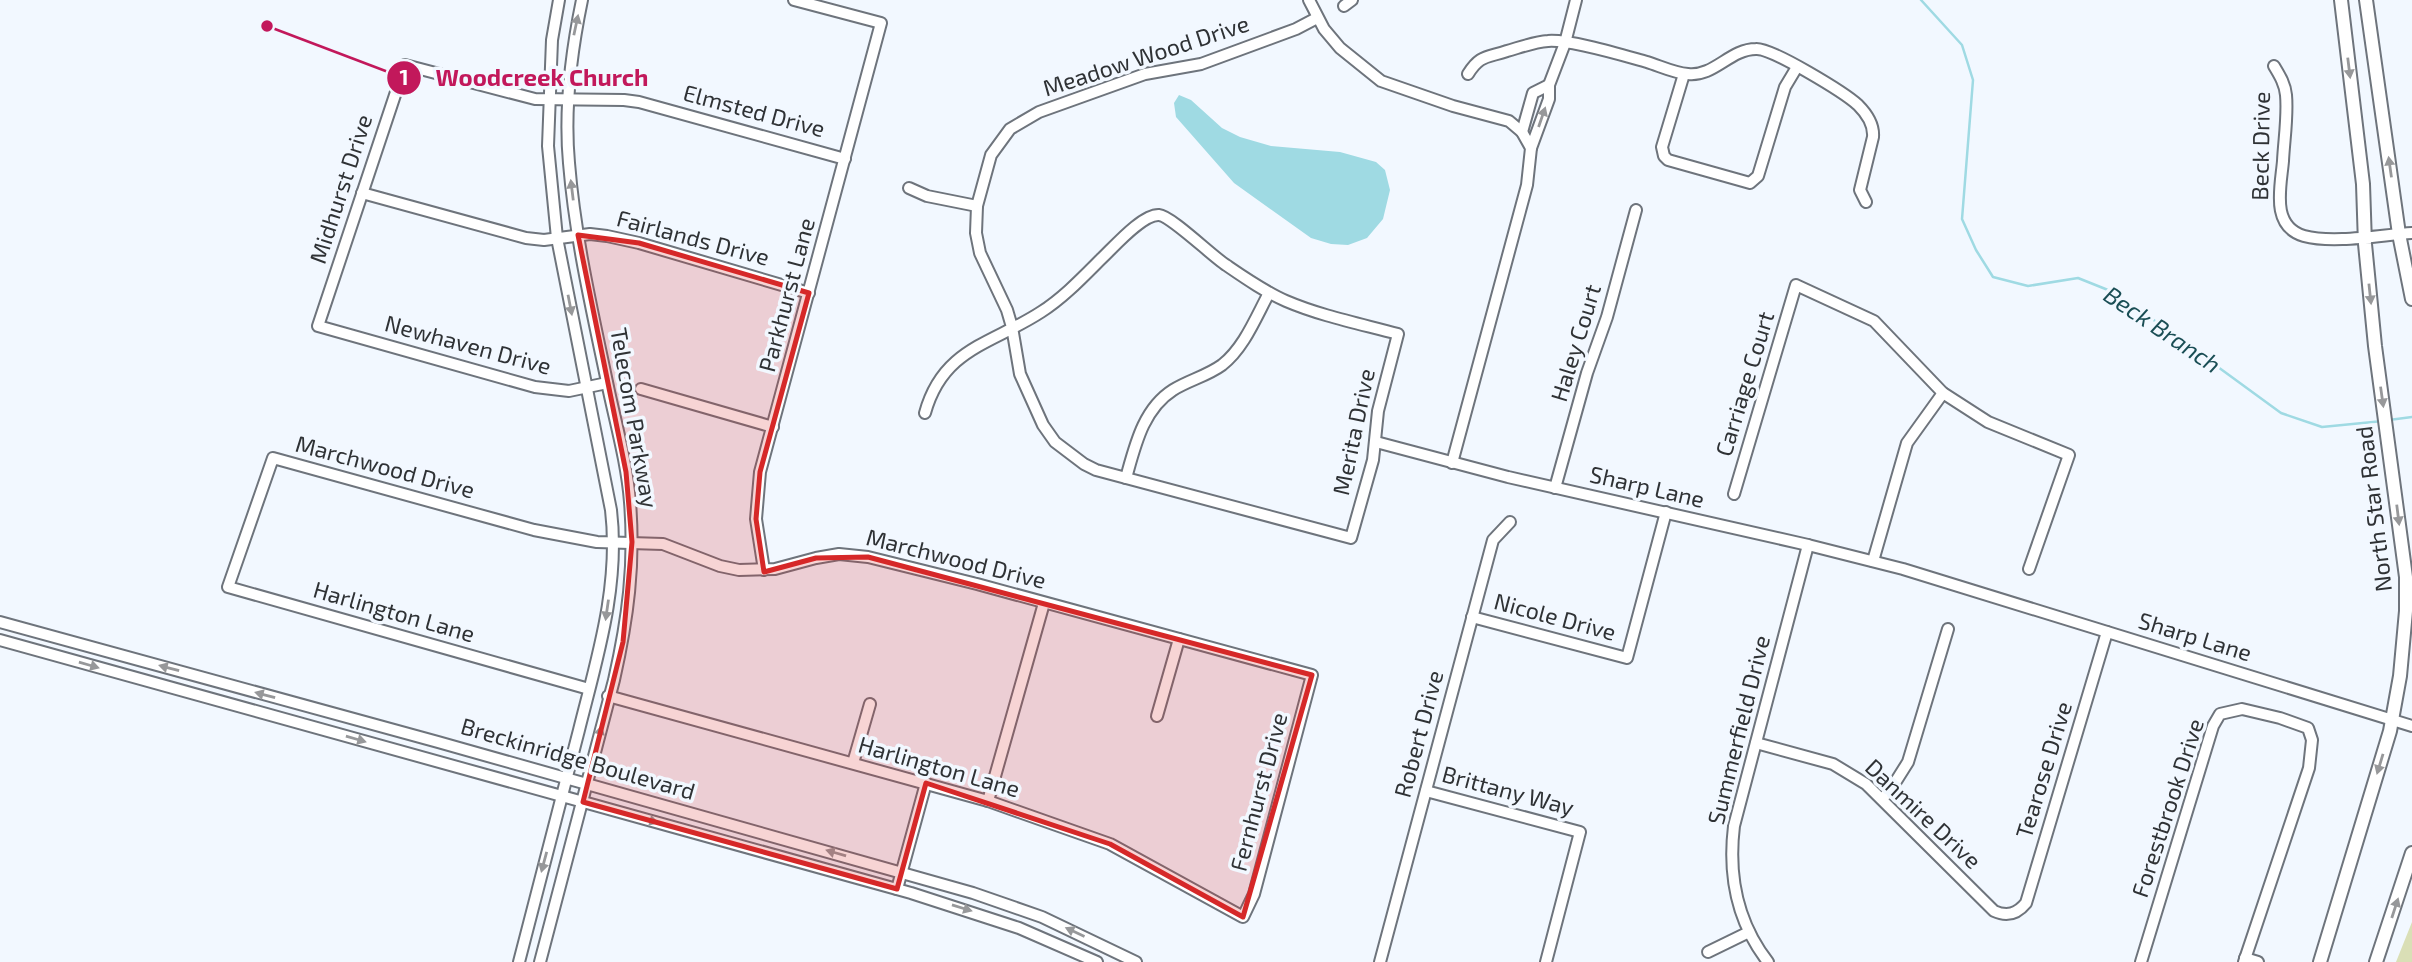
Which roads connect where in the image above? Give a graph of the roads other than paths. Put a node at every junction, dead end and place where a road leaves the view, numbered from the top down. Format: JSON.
{"nodes":[{"id":1,"x":559,"y":0,"type":"edge"},
{"id":2,"x":582,"y":0,"type":"edge"},
{"id":3,"x":794,"y":0,"type":"edge"},
{"id":4,"x":1308,"y":0,"type":"edge"},
{"id":5,"x":1576,"y":0,"type":"edge"},
{"id":6,"x":2341,"y":0,"type":"edge"},
{"id":7,"x":2366,"y":0,"type":"edge"},
{"id":8,"x":1317,"y":18,"type":"junction"},
{"id":9,"x":1564,"y":43,"type":"junction"},
{"id":10,"x":405,"y":65,"type":"joint"},
{"id":11,"x":2274,"y":66,"type":"dead end"},
{"id":12,"x":1797,"y":67,"type":"junction"},
{"id":13,"x":1468,"y":74,"type":"dead end"},
{"id":14,"x":1684,"y":74,"type":"junction"},
{"id":15,"x":1549,"y":85,"type":"junction"},
{"id":16,"x":549,"y":100,"type":"junction"},
{"id":17,"x":569,"y":100,"type":"junction"},
{"id":18,"x":1522,"y":132,"type":"junction"},
{"id":19,"x":1531,"y":148,"type":"junction"},
{"id":20,"x":845,"y":159,"type":"junction"},
{"id":21,"x":909,"y":188,"type":"dead end"},
{"id":22,"x":362,"y":193,"type":"junction"},
{"id":23,"x":1866,"y":202,"type":"dead end"},
{"id":24,"x":977,"y":206,"type":"junction"},
{"id":25,"x":1636,"y":210,"type":"dead end"},
{"id":26,"x":2406,"y":234,"type":"edge"},
{"id":27,"x":578,"y":235,"type":"junction"},
{"id":28,"x":2364,"y":236,"type":"junction"},
{"id":29,"x":557,"y":238,"type":"junction"},
{"id":30,"x":809,"y":293,"type":"junction"},
{"id":31,"x":1269,"y":293,"type":"junction"},
{"id":32,"x":2412,"y":299,"type":"edge"},
{"id":33,"x":318,"y":326,"type":"joint"},
{"id":34,"x":1012,"y":327,"type":"junction"},
{"id":35,"x":607,"y":383,"type":"junction"},
{"id":36,"x":587,"y":387,"type":"junction"},
{"id":37,"x":641,"y":389,"type":"dead end"},
{"id":38,"x":1943,"y":393,"type":"junction"},
{"id":39,"x":925,"y":413,"type":"dead end"},
{"id":40,"x":773,"y":427,"type":"junction"},
{"id":41,"x":1376,"y":442,"type":"junction"},
{"id":42,"x":1452,"y":463,"type":"junction"},
{"id":43,"x":1126,"y":478,"type":"junction"},
{"id":44,"x":1555,"y":488,"type":"junction"},
{"id":45,"x":1734,"y":494,"type":"dead end"},
{"id":46,"x":1666,"y":512,"type":"junction"},
{"id":47,"x":1510,"y":523,"type":"dead end"},
{"id":48,"x":1351,"y":538,"type":"joint"},
{"id":49,"x":613,"y":542,"type":"junction"},
{"id":50,"x":632,"y":542,"type":"junction"},
{"id":51,"x":1808,"y":545,"type":"junction"},
{"id":52,"x":1873,"y":561,"type":"junction"},
{"id":53,"x":2029,"y":569,"type":"dead end"},
{"id":54,"x":764,"y":570,"type":"junction"},
{"id":55,"x":228,"y":587,"type":"joint"},
{"id":56,"x":1044,"y":603,"type":"junction"},
{"id":57,"x":1472,"y":617,"type":"junction"},
{"id":58,"x":0,"y":622,"type":"edge"},
{"id":59,"x":1948,"y":629,"type":"dead end"},
{"id":60,"x":2107,"y":632,"type":"junction"},
{"id":61,"x":1179,"y":639,"type":"junction"},
{"id":62,"x":0,"y":640,"type":"edge"},
{"id":63,"x":68,"y":641,"type":"junction"},
{"id":64,"x":64,"y":658,"type":"junction"},
{"id":65,"x":1312,"y":675,"type":"joint"},
{"id":66,"x":589,"y":689,"type":"junction"},
{"id":67,"x":608,"y":696,"type":"junction"},
{"id":68,"x":870,"y":704,"type":"dead end"},
{"id":69,"x":332,"y":713,"type":"junction"},
{"id":70,"x":1157,"y":716,"type":"dead end"},
{"id":71,"x":2392,"y":719,"type":"junction"},
{"id":72,"x":2412,"y":726,"type":"edge"},
{"id":73,"x":327,"y":731,"type":"junction"},
{"id":74,"x":1756,"y":743,"type":"junction"},
{"id":75,"x":853,"y":763,"type":"junction"},
{"id":76,"x":567,"y":778,"type":"junction"},
{"id":77,"x":926,"y":783,"type":"junction"},
{"id":78,"x":587,"y":784,"type":"junction"},
{"id":79,"x":1426,"y":791,"type":"junction"},
{"id":80,"x":562,"y":796,"type":"junction"},
{"id":81,"x":1882,"y":799,"type":"junction"},
{"id":82,"x":988,"y":801,"type":"junction"},
{"id":83,"x":583,"y":802,"type":"junction"},
{"id":84,"x":2412,"y":853,"type":"edge"},
{"id":85,"x":901,"y":872,"type":"junction"},
{"id":86,"x":897,"y":889,"type":"junction"},
{"id":87,"x":2013,"y":914,"type":"joint"},
{"id":88,"x":1242,"y":917,"type":"joint"},
{"id":89,"x":1749,"y":932,"type":"junction"},
{"id":90,"x":1708,"y":951,"type":"dead end"},
{"id":91,"x":2244,"y":960,"type":"edge"},
{"id":92,"x":519,"y":962,"type":"edge"},
{"id":93,"x":540,"y":962,"type":"edge"},
{"id":94,"x":1097,"y":962,"type":"edge"},
{"id":95,"x":1136,"y":962,"type":"edge"},
{"id":96,"x":1380,"y":962,"type":"edge"},
{"id":97,"x":1546,"y":962,"type":"edge"},
{"id":98,"x":1768,"y":962,"type":"edge"},
{"id":99,"x":2141,"y":962,"type":"edge"},
{"id":100,"x":2258,"y":962,"type":"edge"},
{"id":101,"x":2320,"y":962,"type":"edge"},
{"id":102,"x":2376,"y":962,"type":"edge"}],
"edges":[{"from":1,"to":16,"type":"street","name":"Telecom Parkway"},
{"from":17,"to":2,"type":"street","name":"Telecom Parkway","one_way":true},
{"from":3,"to":20,"type":"street","name":"Parkhurst Lane"},
{"from":4,"to":8,"type":"street"},
{"from":5,"to":9,"type":"street"},
{"from":6,"to":28,"type":"main road","name":"North Star Road","one_way":true},
{"from":26,"to":7,"type":"main road","one_way":true},
{"from":8,"to":18,"type":"street"},
{"from":8,"to":24,"type":"street","name":"Meadow Wood Drive"},
{"from":9,"to":13,"type":"street"},
{"from":9,"to":14,"type":"street"},
{"from":9,"to":15,"type":"street"},
{"from":10,"to":16,"type":"street","name":"Elmsted Drive"},
{"from":10,"to":22,"type":"street","name":"Midhurst Drive"},
{"from":11,"to":28,"type":"street","name":"Beck Drive"},
{"from":12,"to":14,"type":"street"},
{"from":12,"to":14,"type":"street"},
{"from":12,"to":23,"type":"street"},
{"from":15,"to":18,"type":"street"},
{"from":19,"to":15,"type":"street","one_way":true},
{"from":16,"to":17,"type":"street","name":"Elmsted Drive"},
{"from":16,"to":29,"type":"street","name":"Telecom Parkway"},
{"from":17,"to":20,"type":"street","name":"Elmsted Drive"},
{"from":27,"to":17,"type":"street","name":"Telecom Parkway","one_way":true},
{"from":18,"to":19,"type":"street"},
{"from":19,"to":42,"type":"street"},
{"from":20,"to":30,"type":"street","name":"Parkhurst Lane"},
{"from":21,"to":24,"type":"street"},
{"from":22,"to":29,"type":"street","name":"Fairlands Drive"},
{"from":22,"to":33,"type":"street","name":"Midhurst Drive"},
{"from":24,"to":34,"type":"street","name":"Meadow Wood Drive"},
{"from":25,"to":44,"type":"street","name":"Haley Court"},
{"from":26,"to":28,"type":"street","name":"Beck Drive"},
{"from":26,"to":32,"type":"main road"},
{"from":27,"to":29,"type":"street","name":"Fairlands Drive"},
{"from":27,"to":30,"type":"street","name":"Fairlands Drive"},
{"from":27,"to":35,"type":"street","name":"Telecom Parkway"},
{"from":28,"to":71,"type":"main road","name":"North Star Road","one_way":true},
{"from":29,"to":36,"type":"street","name":"Telecom Parkway","one_way":true},
{"from":30,"to":40,"type":"street","name":"Parkhurst Lane"},
{"from":31,"to":34,"type":"street"},
{"from":31,"to":41,"type":"street","name":"Merita Drive"},
{"from":31,"to":43,"type":"street"},
{"from":33,"to":36,"type":"street","name":"Newhaven Drive"},
{"from":34,"to":39,"type":"street"},
{"from":34,"to":43,"type":"street","name":"Meadow Wood Drive"},
{"from":35,"to":36,"type":"street","name":"Newhaven Drive"},
{"from":35,"to":50,"type":"street","name":"Telecom Parkway"},
{"from":36,"to":49,"type":"street","name":"Telecom Parkway"},
{"from":37,"to":40,"type":"street"},
{"from":38,"to":45,"type":"street","name":"Carriage Court"},
{"from":38,"to":52,"type":"street"},
{"from":38,"to":53,"type":"street"},
{"from":40,"to":54,"type":"street","name":"Parkhurst Lane"},
{"from":41,"to":42,"type":"street","name":"Sharp Lane"},
{"from":41,"to":48,"type":"street","name":"Merita Drive"},
{"from":42,"to":44,"type":"street","name":"Sharp Lane"},
{"from":43,"to":48,"type":"street","name":"Meadow Wood Drive"},
{"from":44,"to":46,"type":"street","name":"Sharp Lane"},
{"from":46,"to":51,"type":"street","name":"Sharp Lane"},
{"from":46,"to":57,"type":"street","name":"Nicole Drive"},
{"from":47,"to":57,"type":"street","name":"Robert Drive"},
{"from":49,"to":50,"type":"street","name":"Marchwood Drive"},
{"from":49,"to":55,"type":"street","name":"Marchwood Drive"},
{"from":49,"to":66,"type":"street","name":"Telecom Parkway","one_way":true},
{"from":50,"to":54,"type":"street","name":"Marchwood Drive"},
{"from":50,"to":67,"type":"street","name":"Telecom Parkway"},
{"from":51,"to":52,"type":"street","name":"Sharp Lane"},
{"from":51,"to":74,"type":"street","name":"Summerfield Drive"},
{"from":52,"to":60,"type":"street","name":"Sharp Lane"},
{"from":54,"to":56,"type":"street","name":"Marchwood Drive"},
{"from":55,"to":66,"type":"street","name":"Harlington Lane"},
{"from":56,"to":61,"type":"street","name":"Marchwood Drive"},
{"from":56,"to":82,"type":"street"},
{"from":57,"to":79,"type":"street","name":"Robert Drive"},
{"from":58,"to":63,"type":"street","name":"Breckinridge Boulevard"},
{"from":59,"to":81,"type":"street"},
{"from":60,"to":71,"type":"street","name":"Sharp Lane"},
{"from":60,"to":87,"type":"street","name":"Tearose Drive"},
{"from":61,"to":65,"type":"street","name":"Marchwood Drive"},
{"from":61,"to":70,"type":"street"},
{"from":62,"to":64,"type":"street","name":"Breckinridge Boulevard"},
{"from":63,"to":64,"type":"street"},
{"from":69,"to":63,"type":"street","name":"Breckinridge Boulevard","one_way":true},
{"from":64,"to":73,"type":"street","name":"Breckinridge Boulevard","one_way":true},
{"from":65,"to":88,"type":"street","name":"Fernhurst Drive"},
{"from":66,"to":76,"type":"street","name":"Telecom Parkway"},
{"from":67,"to":75,"type":"street","name":"Harlington Lane"},
{"from":78,"to":67,"type":"street","name":"Telecom Parkway","one_way":true},
{"from":68,"to":75,"type":"street"},
{"from":69,"to":73,"type":"street"},
{"from":69,"to":76,"type":"street","name":"Breckinridge Boulevard"},
{"from":71,"to":72,"type":"street","name":"Sharp Lane"},
{"from":71,"to":101,"type":"main road","name":"North Star Road","one_way":true},
{"from":73,"to":80,"type":"street","name":"Breckinridge Boulevard","one_way":true},
{"from":74,"to":81,"type":"street","name":"Danmire Drive"},
{"from":74,"to":89,"type":"street","name":"Summerfield Drive"},
{"from":75,"to":77,"type":"street","name":"Harlington Lane"},
{"from":76,"to":78,"type":"street","name":"Breckinridge Boulevard"},
{"from":76,"to":80,"type":"street","name":"Telecom Parkway"},
{"from":77,"to":82,"type":"street","name":"Harlington Lane"},
{"from":77,"to":85,"type":"street"},
{"from":78,"to":83,"type":"street","name":"Telecom Parkway"},
{"from":85,"to":78,"type":"street","name":"Breckinridge Boulevard","one_way":true},
{"from":79,"to":96,"type":"street","name":"Robert Drive"},
{"from":79,"to":97,"type":"street","name":"Brittany Way"},
{"from":80,"to":83,"type":"street","name":"Breckinridge Boulevard"},
{"from":80,"to":92,"type":"street","name":"Telecom Parkway","one_way":true},
{"from":81,"to":87,"type":"street","name":"Danmire Drive"},
{"from":82,"to":88,"type":"street","name":"Harlington Lane"},
{"from":83,"to":86,"type":"street","name":"Breckinridge Boulevard","one_way":true},
{"from":83,"to":93,"type":"street","name":"Telecom Parkway"},
{"from":102,"to":84,"type":"main road","one_way":true},
{"from":85,"to":86,"type":"street"},
{"from":95,"to":85,"type":"street","name":"Breckinridge Boulevard","one_way":true},
{"from":86,"to":94,"type":"street","name":"Breckinridge Boulevard","one_way":true},
{"from":89,"to":90,"type":"street"},
{"from":89,"to":98,"type":"street","name":"Summerfield Drive"},
{"from":91,"to":99,"type":"street","name":"Forestbrook Drive"},
{"from":91,"to":100,"type":"street"}]}
